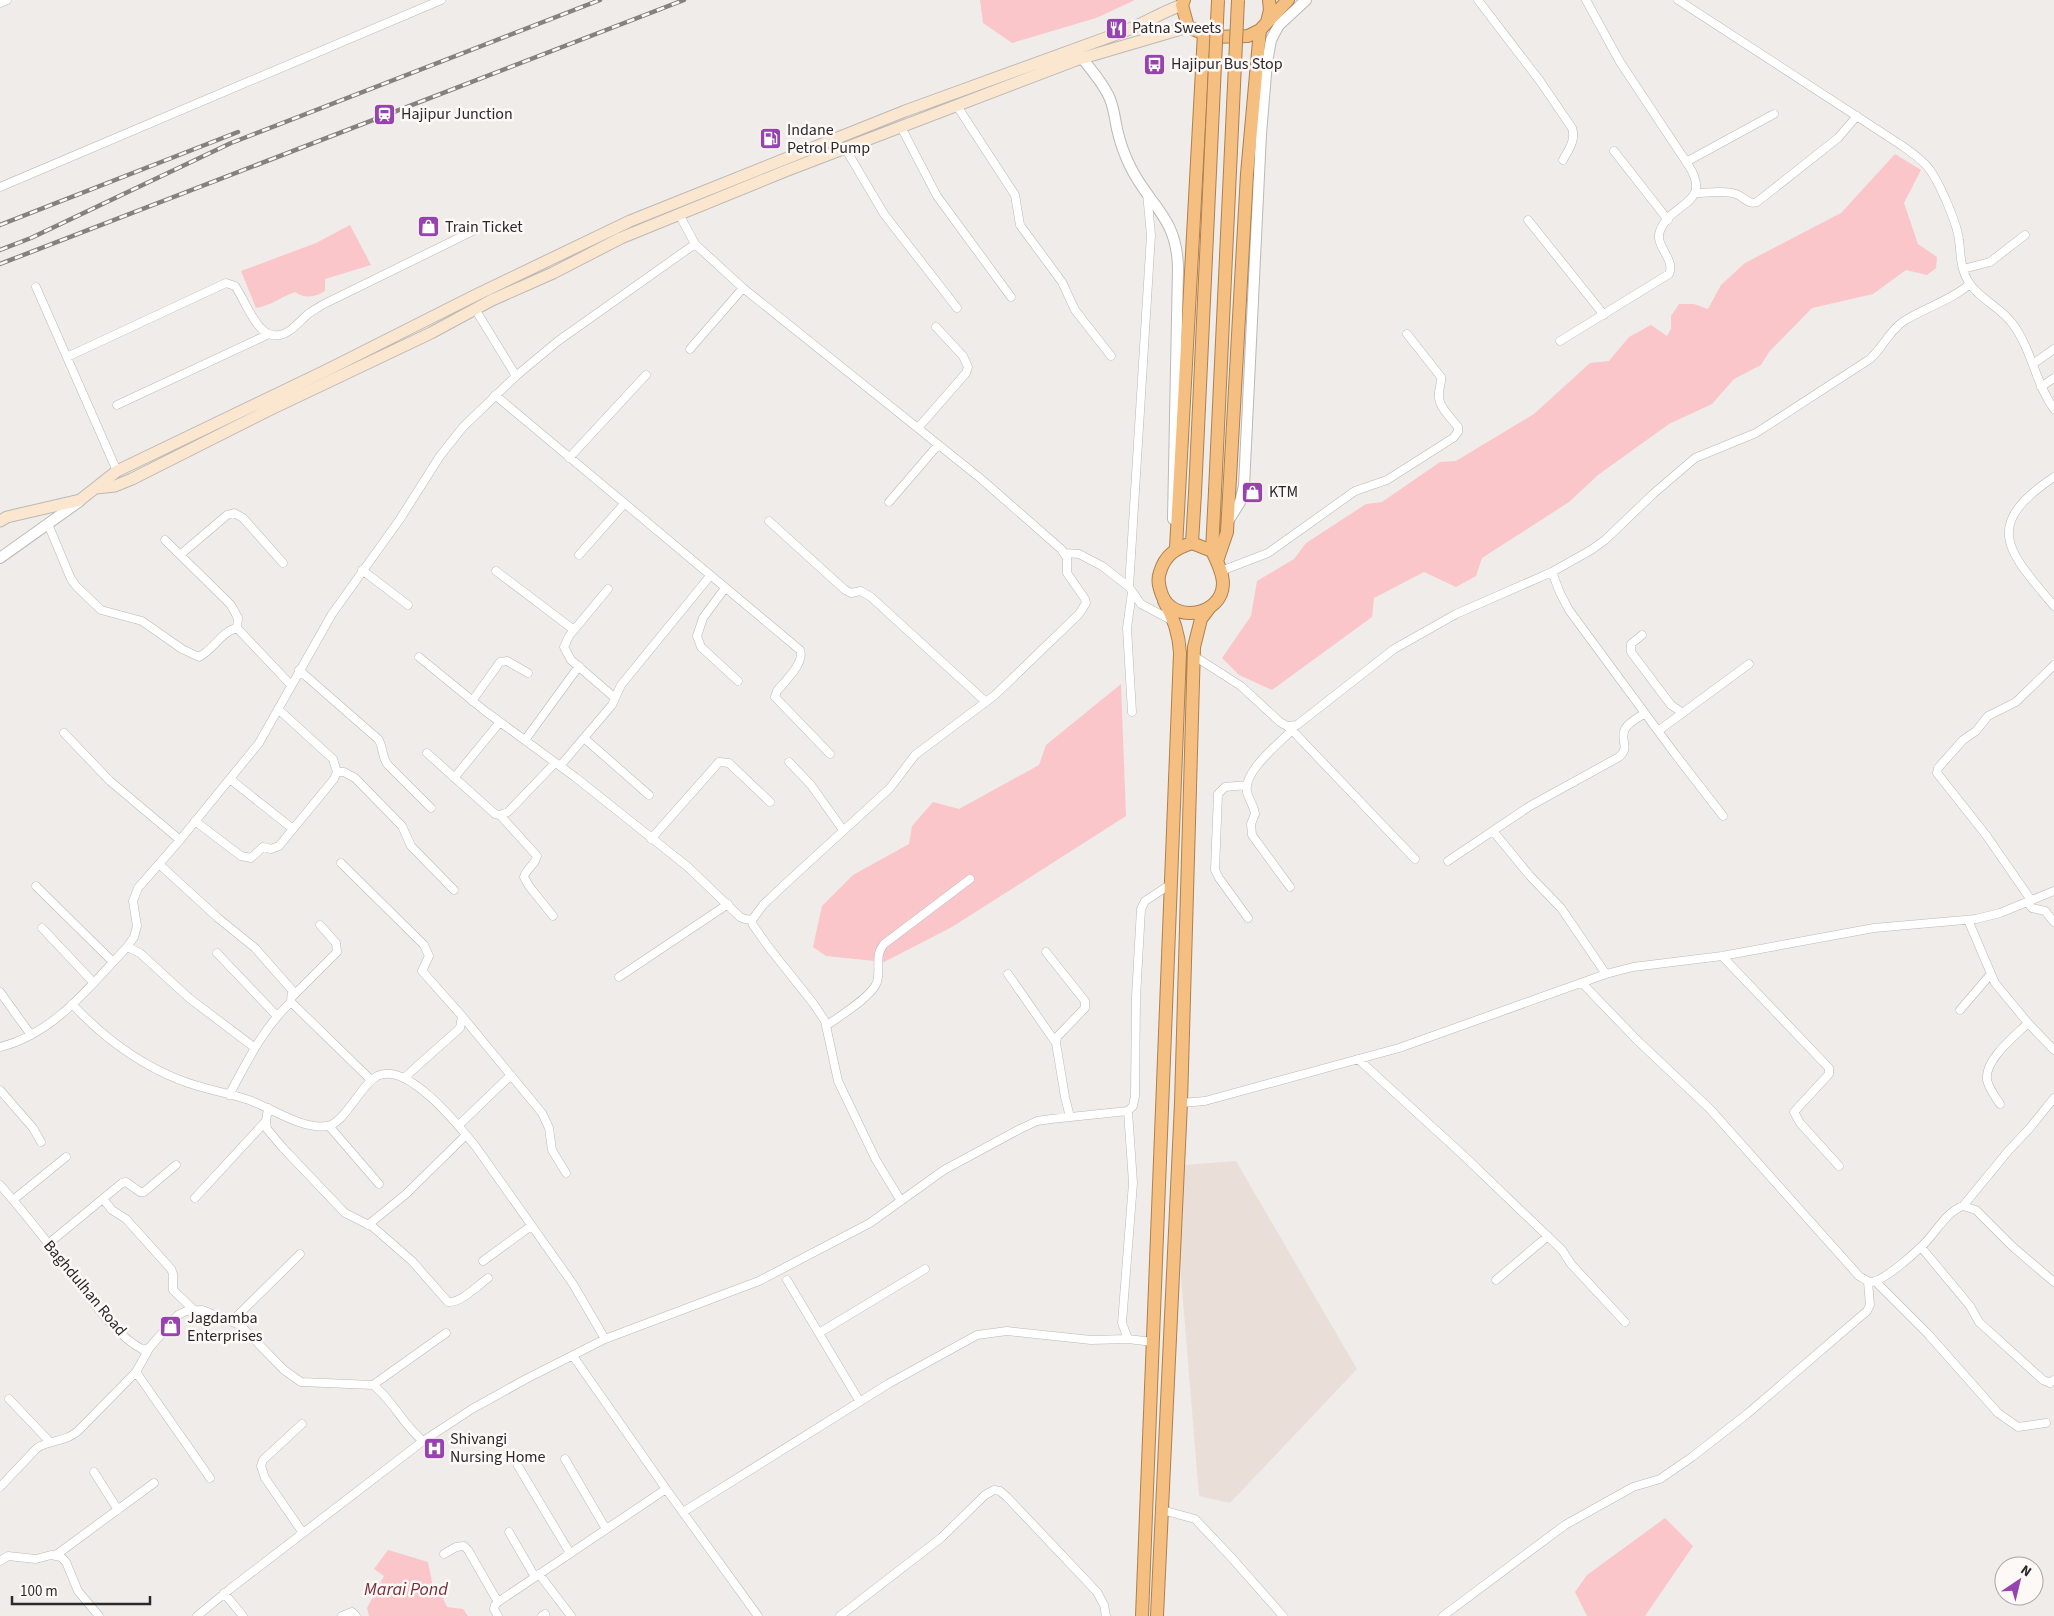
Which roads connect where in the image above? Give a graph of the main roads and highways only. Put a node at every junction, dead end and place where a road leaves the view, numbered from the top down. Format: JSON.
{"nodes":[{"id":1,"x":1218,"y":0,"type":"edge"},
{"id":2,"x":1238,"y":0,"type":"edge"},
{"id":3,"x":1270,"y":0,"type":"edge"},
{"id":4,"x":1288,"y":0,"type":"edge"},
{"id":5,"x":1183,"y":2,"type":"edge"},
{"id":6,"x":1263,"y":26,"type":"junction"},
{"id":7,"x":1188,"y":27,"type":"junction"},
{"id":8,"x":1204,"y":33,"type":"junction"},
{"id":9,"x":757,"y":176,"type":"junction"},
{"id":10,"x":96,"y":488,"type":"junction"},
{"id":11,"x":2,"y":517,"type":"edge"},
{"id":12,"x":1192,"y":543,"type":"junction"},
{"id":13,"x":1176,"y":548,"type":"junction"},
{"id":14,"x":1216,"y":561,"type":"junction"},
{"id":15,"x":1164,"y":601,"type":"junction"},
{"id":16,"x":1210,"y":607,"type":"junction"},
{"id":17,"x":1142,"y":1616,"type":"edge"},
{"id":18,"x":1157,"y":1616,"type":"edge"}],
"edges":[{"from":1,"to":12,"type":"highway","bridge":true},
{"from":2,"to":14,"type":"highway","bridge":true},
{"from":3,"to":6,"type":"highway"},
{"from":4,"to":6,"type":"highway"},
{"from":5,"to":7,"type":"highway"},
{"from":5,"to":9,"type":"main road"},
{"from":6,"to":8,"type":"highway"},
{"from":6,"to":14,"type":"highway"},
{"from":7,"to":8,"type":"highway"},
{"from":7,"to":9,"type":"main road"},
{"from":8,"to":13,"type":"highway"},
{"from":9,"to":10,"type":"main road"},
{"from":9,"to":10,"type":"main road"},
{"from":10,"to":11,"type":"main road"},
{"from":12,"to":13,"type":"highway"},
{"from":12,"to":14,"type":"highway"},
{"from":13,"to":15,"type":"highway"},
{"from":14,"to":16,"type":"highway"},
{"from":15,"to":16,"type":"highway"},
{"from":15,"to":17,"type":"highway"},
{"from":16,"to":18,"type":"highway"}]}
